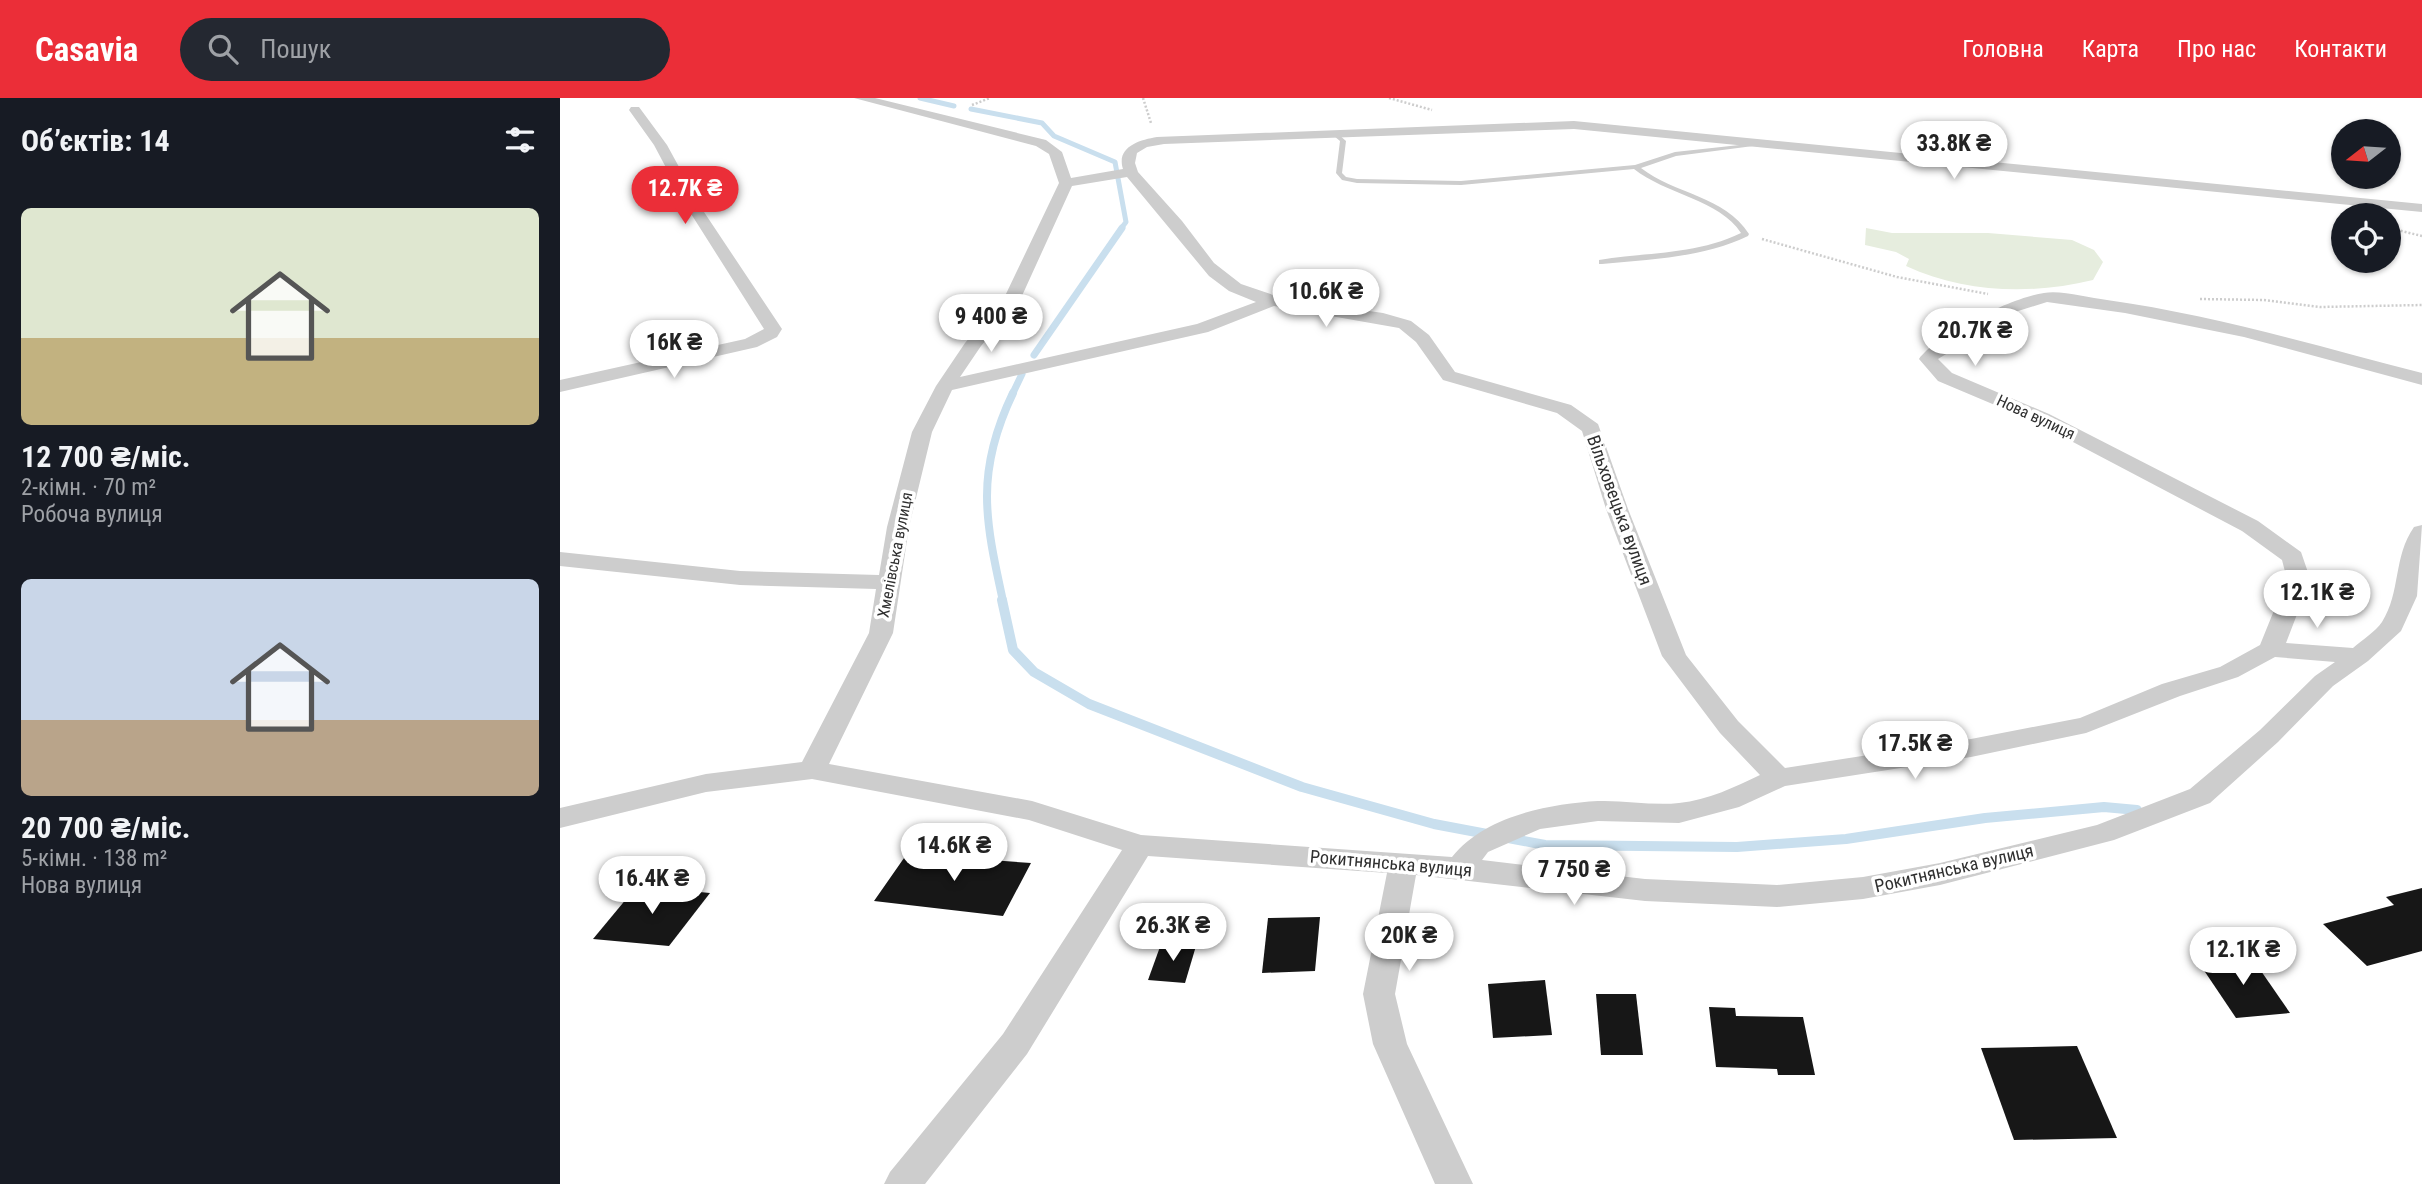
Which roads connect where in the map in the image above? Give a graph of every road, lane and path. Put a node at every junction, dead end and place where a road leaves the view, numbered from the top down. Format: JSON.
{"nodes":[{"id":1,"x":860,"y":98,"type":"edge"},
{"id":2,"x":1143,"y":98,"type":"edge"},
{"id":3,"x":635,"y":110,"type":"dead end"},
{"id":4,"x":1336,"y":135,"type":"junction"},
{"id":5,"x":1156,"y":140,"type":"junction"},
{"id":6,"x":1758,"y":145,"type":"junction"},
{"id":7,"x":1636,"y":167,"type":"junction"},
{"id":8,"x":1128,"y":173,"type":"junction"},
{"id":9,"x":1066,"y":183,"type":"junction"},
{"id":10,"x":2422,"y":208,"type":"edge"},
{"id":11,"x":2401,"y":231,"type":"edge"},
{"id":12,"x":1745,"y":234,"type":"junction"},
{"id":13,"x":2422,"y":236,"type":"edge"},
{"id":14,"x":1602,"y":262,"type":"dead end"},
{"id":15,"x":2194,"y":298,"type":"dead end"},
{"id":16,"x":1275,"y":300,"type":"junction"},
{"id":17,"x":2027,"y":300,"type":"junction"},
{"id":18,"x":2422,"y":305,"type":"edge"},
{"id":19,"x":2422,"y":379,"type":"edge"},
{"id":20,"x":560,"y":386,"type":"edge"},
{"id":21,"x":945,"y":386,"type":"junction"},
{"id":22,"x":2422,"y":532,"type":"edge"},
{"id":23,"x":560,"y":559,"type":"edge"},
{"id":24,"x":890,"y":582,"type":"junction"},
{"id":25,"x":2271,"y":649,"type":"junction"},
{"id":26,"x":2359,"y":656,"type":"junction"},
{"id":27,"x":812,"y":771,"type":"junction"},
{"id":28,"x":1779,"y":778,"type":"junction"},
{"id":29,"x":560,"y":818,"type":"edge"},
{"id":30,"x":1140,"y":845,"type":"junction"},
{"id":31,"x":1403,"y":865,"type":"junction"},
{"id":32,"x":1460,"y":868,"type":"junction"},
{"id":33,"x":903,"y":1184,"type":"edge"},
{"id":34,"x":1454,"y":1184,"type":"edge"}],
"edges":[{"from":1,"to":9,"type":"street"},
{"from":2,"to":5,"type":"path"},
{"from":3,"to":20,"type":"street"},
{"from":4,"to":5,"type":"street"},
{"from":4,"to":6,"type":"street"},
{"from":4,"to":7,"type":"lane"},
{"from":5,"to":8,"type":"street"},
{"from":6,"to":7,"type":"lane"},
{"from":6,"to":10,"type":"street"},
{"from":7,"to":12,"type":"lane"},
{"from":8,"to":9,"type":"street"},
{"from":8,"to":16,"type":"street","name":"Вільховецька вулиця"},
{"from":9,"to":21,"type":"street","name":"Хмелівська вулиця"},
{"from":11,"to":13,"type":"path"},
{"from":12,"to":14,"type":"lane"},
{"from":12,"to":17,"type":"path"},
{"from":15,"to":18,"type":"path"},
{"from":16,"to":21,"type":"street"},
{"from":16,"to":28,"type":"street","name":"Вільховецька вулиця"},
{"from":17,"to":19,"type":"street","name":"Нова вулиця"},
{"from":17,"to":25,"type":"street","name":"Нова вулиця"},
{"from":21,"to":24,"type":"street","name":"Хмелівська вулиця"},
{"from":22,"to":26,"type":"street","name":"Рокитнянська вулиця"},
{"from":23,"to":24,"type":"street"},
{"from":24,"to":27,"type":"street","name":"Хмелівська вулиця"},
{"from":25,"to":26,"type":"street"},
{"from":25,"to":28,"type":"street","name":"Рокитнянська вулиця"},
{"from":26,"to":32,"type":"street","name":"Рокитнянська вулиця"},
{"from":27,"to":29,"type":"street","name":"Рокитнянська вулиця"},
{"from":27,"to":30,"type":"street","name":"Рокитнянська вулиця"},
{"from":28,"to":32,"type":"street","name":"Рокитнянська вулиця"},
{"from":30,"to":31,"type":"street","name":"Рокитнянська вулиця"},
{"from":30,"to":33,"type":"street"},
{"from":31,"to":32,"type":"street","name":"Рокитнянська вулиця"},
{"from":31,"to":34,"type":"street"}]}
